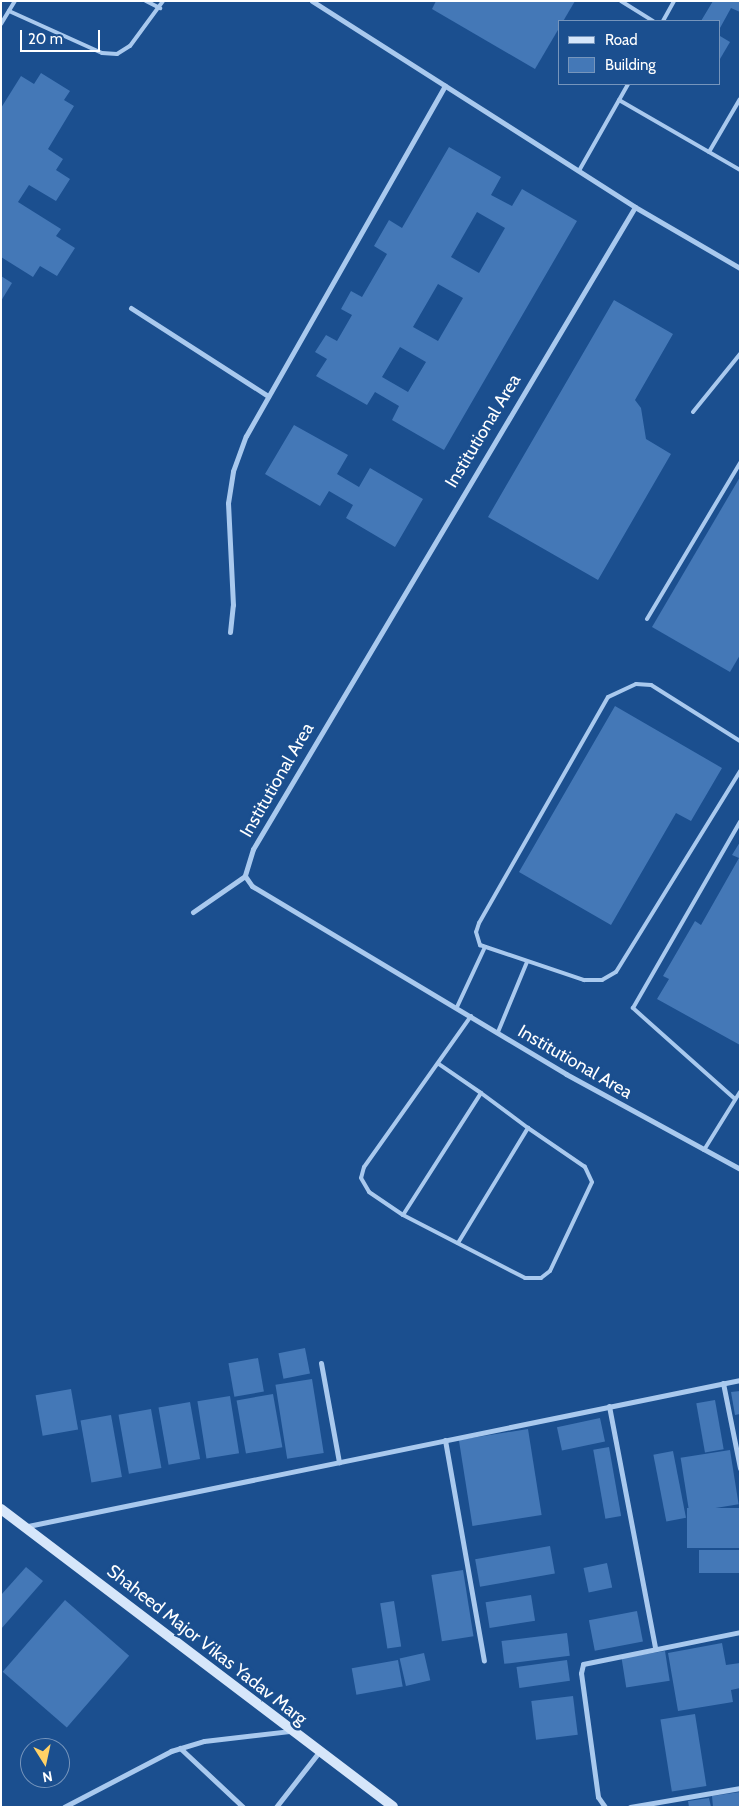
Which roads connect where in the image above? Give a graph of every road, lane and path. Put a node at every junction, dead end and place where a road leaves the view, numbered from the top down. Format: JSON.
{"nodes":[{"id":1,"x":15,"y":1,"type":"edge"},
{"id":2,"x":146,"y":1,"type":"edge"},
{"id":3,"x":163,"y":1,"type":"edge"},
{"id":4,"x":312,"y":1,"type":"edge"},
{"id":5,"x":329,"y":1,"type":"edge"},
{"id":6,"x":621,"y":1,"type":"edge"},
{"id":7,"x":674,"y":1,"type":"edge"},
{"id":8,"x":160,"y":8,"type":"junction"},
{"id":9,"x":325,"y":8,"type":"junction"},
{"id":10,"x":9,"y":11,"type":"junction"},
{"id":11,"x":651,"y":20,"type":"edge"},
{"id":12,"x":664,"y":20,"type":"edge"},
{"id":13,"x":1,"y":24,"type":"edge"},
{"id":14,"x":627,"y":85,"type":"edge"},
{"id":15,"x":445,"y":86,"type":"junction"},
{"id":16,"x":740,"y":99,"type":"edge"},
{"id":17,"x":619,"y":100,"type":"junction"},
{"id":18,"x":709,"y":152,"type":"junction"},
{"id":19,"x":580,"y":169,"type":"junction"},
{"id":20,"x":740,"y":170,"type":"edge"},
{"id":21,"x":635,"y":207,"type":"junction"},
{"id":22,"x":740,"y":268,"type":"edge"},
{"id":23,"x":131,"y":308,"type":"dead end"},
{"id":24,"x":740,"y":354,"type":"edge"},
{"id":25,"x":268,"y":396,"type":"junction"},
{"id":26,"x":694,"y":412,"type":"dead end"},
{"id":27,"x":740,"y":463,"type":"edge"},
{"id":28,"x":648,"y":619,"type":"dead end"},
{"id":29,"x":230,"y":632,"type":"dead end"},
{"id":30,"x":740,"y":741,"type":"edge"},
{"id":31,"x":740,"y":770,"type":"edge"},
{"id":32,"x":740,"y":822,"type":"edge"},
{"id":33,"x":245,"y":876,"type":"junction"},
{"id":34,"x":193,"y":912,"type":"dead end"},
{"id":35,"x":484,"y":949,"type":"junction"},
{"id":36,"x":526,"y":962,"type":"junction"},
{"id":37,"x":457,"y":1007,"type":"junction"},
{"id":38,"x":472,"y":1016,"type":"junction"},
{"id":39,"x":498,"y":1032,"type":"junction"},
{"id":40,"x":439,"y":1064,"type":"junction"},
{"id":41,"x":740,"y":1092,"type":"edge"},
{"id":42,"x":481,"y":1093,"type":"junction"},
{"id":43,"x":735,"y":1100,"type":"junction"},
{"id":44,"x":528,"y":1128,"type":"junction"},
{"id":45,"x":704,"y":1150,"type":"junction"},
{"id":46,"x":740,"y":1169,"type":"edge"},
{"id":47,"x":403,"y":1215,"type":"junction"},
{"id":48,"x":458,"y":1243,"type":"junction"},
{"id":49,"x":321,"y":1363,"type":"dead end"},
{"id":50,"x":740,"y":1380,"type":"edge"},
{"id":51,"x":723,"y":1382,"type":"junction"},
{"id":52,"x":609,"y":1406,"type":"junction"},
{"id":53,"x":445,"y":1440,"type":"junction"},
{"id":54,"x":338,"y":1462,"type":"junction"},
{"id":55,"x":740,"y":1468,"type":"edge"},
{"id":56,"x":1,"y":1509,"type":"edge"},
{"id":57,"x":28,"y":1526,"type":"junction"},
{"id":58,"x":740,"y":1632,"type":"edge"},
{"id":59,"x":655,"y":1647,"type":"junction"},
{"id":60,"x":484,"y":1661,"type":"dead end"},
{"id":61,"x":291,"y":1731,"type":"junction"},
{"id":62,"x":180,"y":1748,"type":"junction"},
{"id":63,"x":319,"y":1752,"type":"junction"},
{"id":64,"x":740,"y":1788,"type":"edge"},
{"id":65,"x":64,"y":1807,"type":"edge"},
{"id":66,"x":243,"y":1807,"type":"edge"},
{"id":67,"x":276,"y":1807,"type":"edge"},
{"id":68,"x":393,"y":1807,"type":"edge"},
{"id":69,"x":604,"y":1807,"type":"edge"},
{"id":70,"x":630,"y":1807,"type":"edge"}],
"edges":[{"from":1,"to":10,"type":"lane"},
{"from":2,"to":8,"type":"lane"},
{"from":3,"to":8,"type":"lane"},
{"from":4,"to":9,"type":"street"},
{"from":5,"to":9,"type":"street"},
{"from":6,"to":11,"type":"lane"},
{"from":7,"to":12,"type":"lane"},
{"from":8,"to":10,"type":"lane"},
{"from":9,"to":15,"type":"street"},
{"from":10,"to":13,"type":"lane"},
{"from":14,"to":17,"type":"lane"},
{"from":15,"to":19,"type":"street"},
{"from":15,"to":25,"type":"street"},
{"from":16,"to":18,"type":"lane"},
{"from":17,"to":18,"type":"lane"},
{"from":17,"to":19,"type":"lane"},
{"from":18,"to":20,"type":"lane"},
{"from":19,"to":21,"type":"street"},
{"from":21,"to":22,"type":"street"},
{"from":21,"to":33,"type":"street","name":"Institutional Area"},
{"from":23,"to":25,"type":"street"},
{"from":24,"to":26,"type":"lane"},
{"from":25,"to":29,"type":"street"},
{"from":27,"to":28,"type":"lane"},
{"from":30,"to":35,"type":"lane"},
{"from":31,"to":36,"type":"lane"},
{"from":32,"to":43,"type":"lane"},
{"from":33,"to":34,"type":"street"},
{"from":33,"to":37,"type":"street","name":"Institutional Area"},
{"from":35,"to":36,"type":"lane"},
{"from":35,"to":37,"type":"lane"},
{"from":36,"to":39,"type":"lane"},
{"from":37,"to":38,"type":"street","name":"Institutional Area"},
{"from":38,"to":39,"type":"street","name":"Institutional Area"},
{"from":38,"to":40,"type":"lane"},
{"from":39,"to":45,"type":"street","name":"Institutional Area"},
{"from":40,"to":42,"type":"lane"},
{"from":40,"to":47,"type":"lane"},
{"from":41,"to":43,"type":"lane"},
{"from":42,"to":44,"type":"lane"},
{"from":42,"to":47,"type":"lane"},
{"from":43,"to":45,"type":"lane"},
{"from":44,"to":48,"type":"lane"},
{"from":44,"to":48,"type":"lane"},
{"from":45,"to":46,"type":"street","name":"Institutional Area"},
{"from":47,"to":48,"type":"lane"},
{"from":49,"to":54,"type":"street"},
{"from":50,"to":51,"type":"street"},
{"from":51,"to":52,"type":"street"},
{"from":51,"to":55,"type":"street"},
{"from":52,"to":53,"type":"street"},
{"from":52,"to":59,"type":"street"},
{"from":53,"to":54,"type":"street"},
{"from":53,"to":60,"type":"street"},
{"from":54,"to":57,"type":"street"},
{"from":56,"to":57,"type":"street","name":"Shaheed Major Vikas Yadav Marg"},
{"from":57,"to":61,"type":"street","name":"Shaheed Major Vikas Yadav Marg"},
{"from":58,"to":59,"type":"street"},
{"from":59,"to":69,"type":"street"},
{"from":61,"to":62,"type":"street"},
{"from":61,"to":63,"type":"street","name":"Shaheed Major Vikas Yadav Marg"},
{"from":62,"to":65,"type":"street"},
{"from":62,"to":66,"type":"street"},
{"from":63,"to":67,"type":"street"},
{"from":63,"to":68,"type":"street","name":"Shaheed Major Vikas Yadav Marg"},
{"from":64,"to":70,"type":"street"}]}
